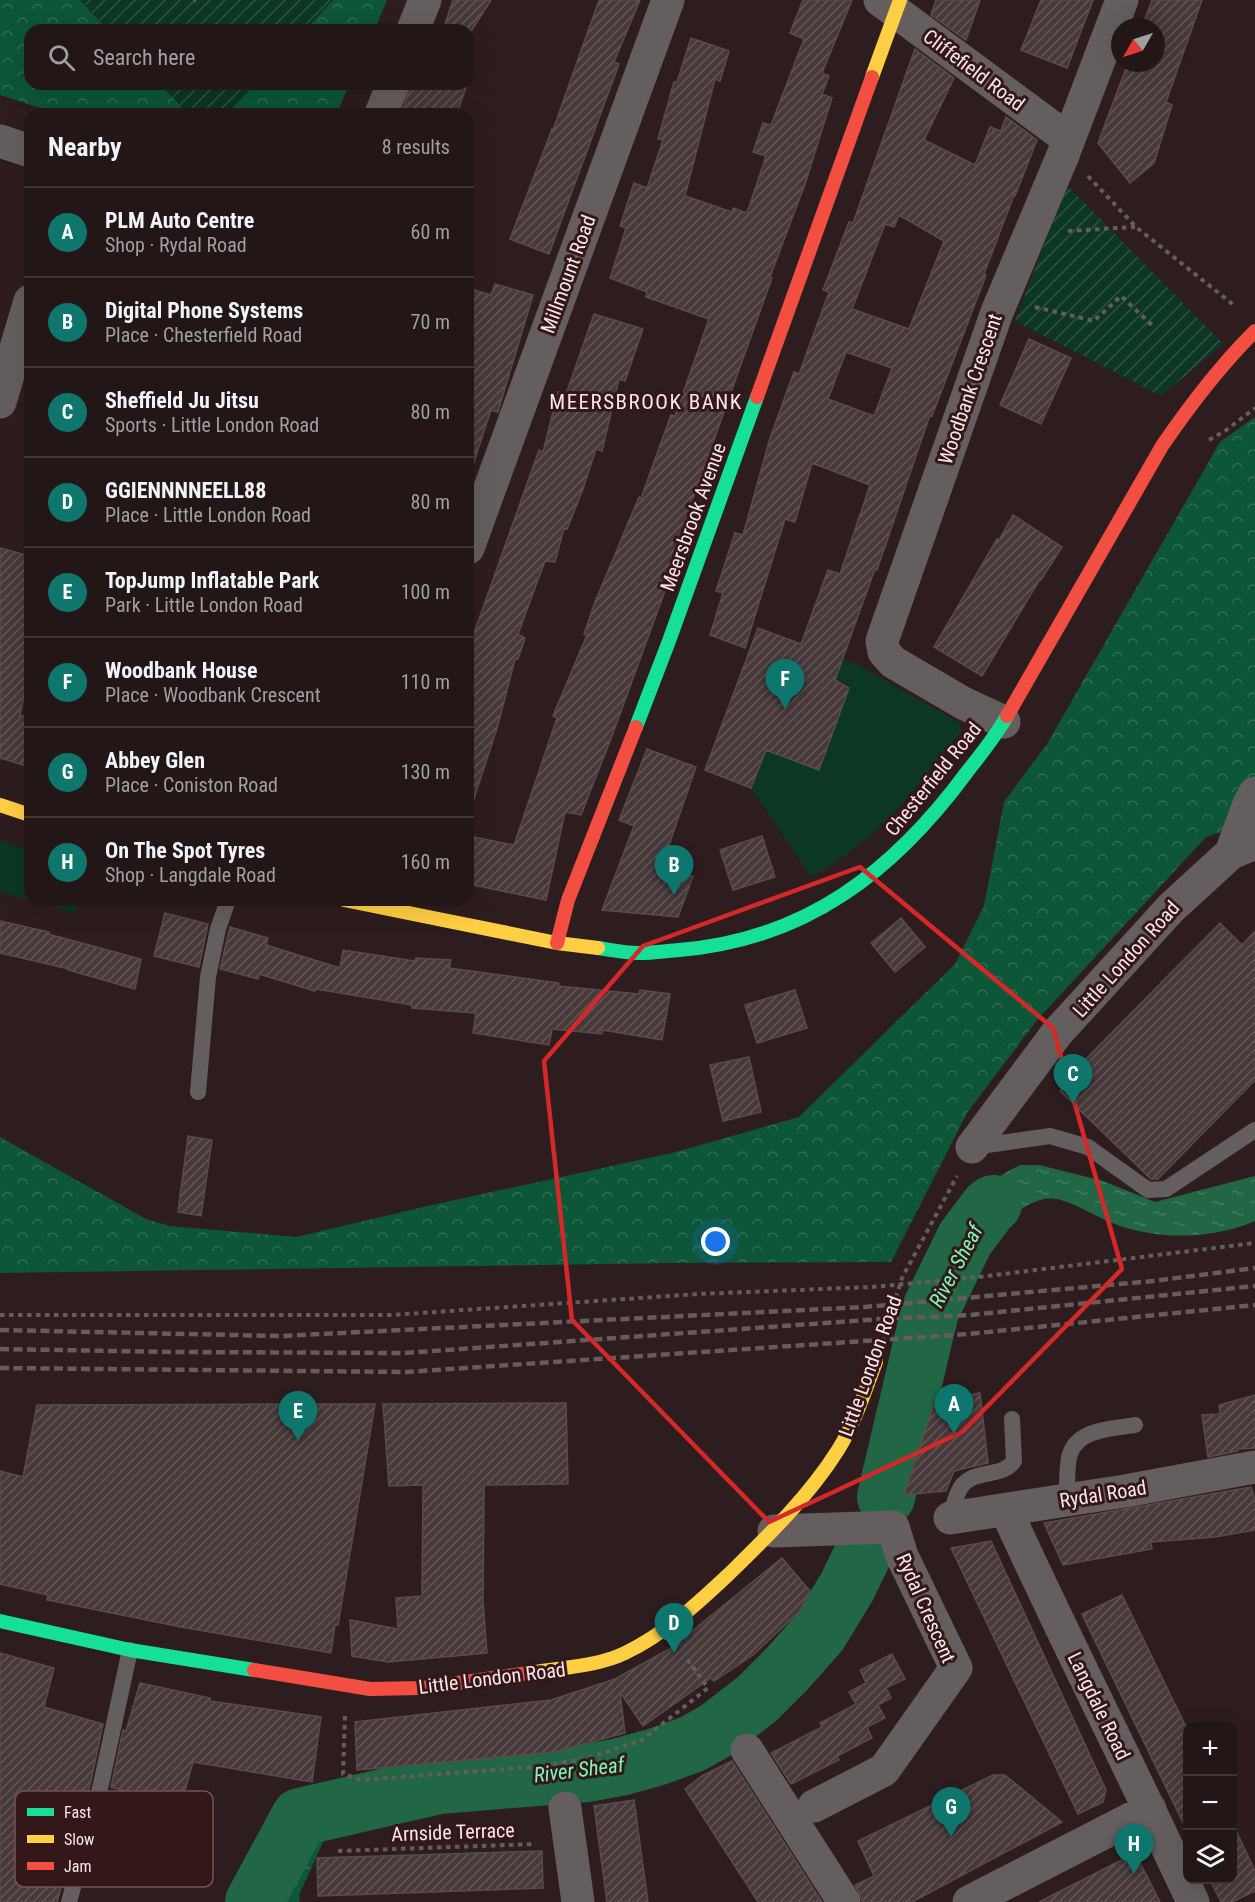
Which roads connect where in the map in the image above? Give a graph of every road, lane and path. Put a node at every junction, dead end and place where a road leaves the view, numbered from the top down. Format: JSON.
{"nodes":[{"id":1,"x":425,"y":0,"type":"edge"},
{"id":2,"x":668,"y":0,"type":"edge"},
{"id":3,"x":1122,"y":0,"type":"edge"},
{"id":4,"x":892,"y":4,"type":"edge"},
{"id":5,"x":415,"y":24,"type":"edge"},
{"id":6,"x":391,"y":90,"type":"edge"},
{"id":7,"x":383,"y":108,"type":"edge"},
{"id":8,"x":1068,"y":140,"type":"junction"},
{"id":9,"x":0,"y":141,"type":"edge"},
{"id":10,"x":24,"y":149,"type":"edge"},
{"id":11,"x":1082,"y":170,"type":"dead end"},
{"id":12,"x":1136,"y":227,"type":"junction"},
{"id":13,"x":1027,"y":240,"type":"junction"},
{"id":14,"x":1002,"y":299,"type":"junction"},
{"id":15,"x":1234,"y":305,"type":"dead end"},
{"id":16,"x":24,"y":321,"type":"edge"},
{"id":17,"x":1154,"y":327,"type":"dead end"},
{"id":18,"x":1255,"y":331,"type":"edge"},
{"id":19,"x":0,"y":402,"type":"edge"},
{"id":20,"x":474,"y":532,"type":"edge"},
{"id":21,"x":1004,"y":722,"type":"junction"},
{"id":22,"x":1255,"y":793,"type":"edge"},
{"id":23,"x":0,"y":805,"type":"edge"},
{"id":24,"x":24,"y":813,"type":"edge"},
{"id":25,"x":1243,"y":848,"type":"edge"},
{"id":26,"x":226,"y":906,"type":"edge"},
{"id":27,"x":375,"y":906,"type":"edge"},
{"id":28,"x":557,"y":943,"type":"junction"},
{"id":29,"x":198,"y":1092,"type":"dead end"},
{"id":30,"x":1255,"y":1130,"type":"edge"},
{"id":31,"x":972,"y":1147,"type":"junction"},
{"id":32,"x":1255,"y":1243,"type":"edge"},
{"id":33,"x":0,"y":1315,"type":"edge"},
{"id":34,"x":876,"y":1362,"type":"joint"},
{"id":35,"x":1012,"y":1419,"type":"dead end"},
{"id":36,"x":1135,"y":1425,"type":"dead end"},
{"id":37,"x":1255,"y":1467,"type":"edge"},
{"id":38,"x":1066,"y":1500,"type":"junction"},
{"id":39,"x":1006,"y":1510,"type":"junction"},
{"id":40,"x":950,"y":1518,"type":"joint"},
{"id":41,"x":774,"y":1531,"type":"junction"},
{"id":42,"x":0,"y":1621,"type":"edge"},
{"id":43,"x":665,"y":1629,"type":"junction"},
{"id":44,"x":130,"y":1650,"type":"junction"},
{"id":45,"x":346,"y":1686,"type":"junction"},
{"id":46,"x":747,"y":1750,"type":"dead end"},
{"id":47,"x":99,"y":1791,"type":"edge"},
{"id":48,"x":814,"y":1806,"type":"dead end"},
{"id":49,"x":566,"y":1808,"type":"dead end"},
{"id":50,"x":1150,"y":1809,"type":"junction"},
{"id":51,"x":570,"y":1843,"type":"junction"},
{"id":52,"x":338,"y":1851,"type":"dead end"},
{"id":53,"x":73,"y":1887,"type":"edge"},
{"id":54,"x":69,"y":1902,"type":"edge"},
{"id":55,"x":578,"y":1902,"type":"edge"},
{"id":56,"x":844,"y":1902,"type":"edge"},
{"id":57,"x":969,"y":1902,"type":"edge"},
{"id":58,"x":1192,"y":1902,"type":"edge"}],
"edges":[{"from":1,"to":5,"type":"street"},
{"from":2,"to":20,"type":"street","name":"Millmount Road"},
{"from":3,"to":8,"type":"street","name":"Woodbank Crescent"},
{"from":4,"to":8,"type":"street","name":"Cliffefield Road"},
{"from":4,"to":28,"type":"main road","name":"Meersbrook Avenue"},
{"from":6,"to":7,"type":"street"},
{"from":8,"to":13,"type":"street","name":"Woodbank Crescent"},
{"from":9,"to":10,"type":"street"},
{"from":11,"to":12,"type":"path"},
{"from":12,"to":13,"type":"path"},
{"from":12,"to":15,"type":"path"},
{"from":13,"to":14,"type":"street","name":"Woodbank Crescent"},
{"from":14,"to":17,"type":"path"},
{"from":14,"to":21,"type":"street","name":"Woodbank Crescent"},
{"from":16,"to":19,"type":"street"},
{"from":18,"to":21,"type":"main road","name":"Chesterfield Road"},
{"from":21,"to":28,"type":"main road","name":"Chesterfield Road"},
{"from":22,"to":25,"type":"street"},
{"from":23,"to":24,"type":"main road"},
{"from":25,"to":31,"type":"street","name":"Little London Road"},
{"from":26,"to":29,"type":"lane"},
{"from":27,"to":28,"type":"main road","name":"Chesterfield Road"},
{"from":30,"to":31,"type":"lane"},
{"from":31,"to":34,"type":"path","name":"Little London Road"},
{"from":32,"to":33,"type":"path","bridge":true},
{"from":34,"to":41,"type":"main road","name":"Little London Road"},
{"from":35,"to":40,"type":"lane"},
{"from":36,"to":38,"type":"lane"},
{"from":37,"to":38,"type":"street","name":"Rydal Road"},
{"from":38,"to":39,"type":"street","name":"Rydal Road"},
{"from":39,"to":40,"type":"street","name":"Rydal Road"},
{"from":39,"to":50,"type":"street","name":"Langdale Road"},
{"from":41,"to":43,"type":"main road","name":"Little London Road"},
{"from":41,"to":48,"type":"street","name":"Rydal Crescent"},
{"from":42,"to":44,"type":"main road","name":"Little London Road"},
{"from":43,"to":45,"type":"main road","name":"Little London Road"},
{"from":43,"to":45,"type":"path"},
{"from":44,"to":45,"type":"main road","name":"Little London Road"},
{"from":44,"to":47,"type":"lane"},
{"from":46,"to":56,"type":"street"},
{"from":49,"to":51,"type":"street"},
{"from":50,"to":57,"type":"street"},
{"from":50,"to":58,"type":"street","name":"Langdale Road"},
{"from":51,"to":52,"type":"path","name":"Arnside Terrace"},
{"from":51,"to":55,"type":"street"},
{"from":53,"to":54,"type":"lane"}]}
